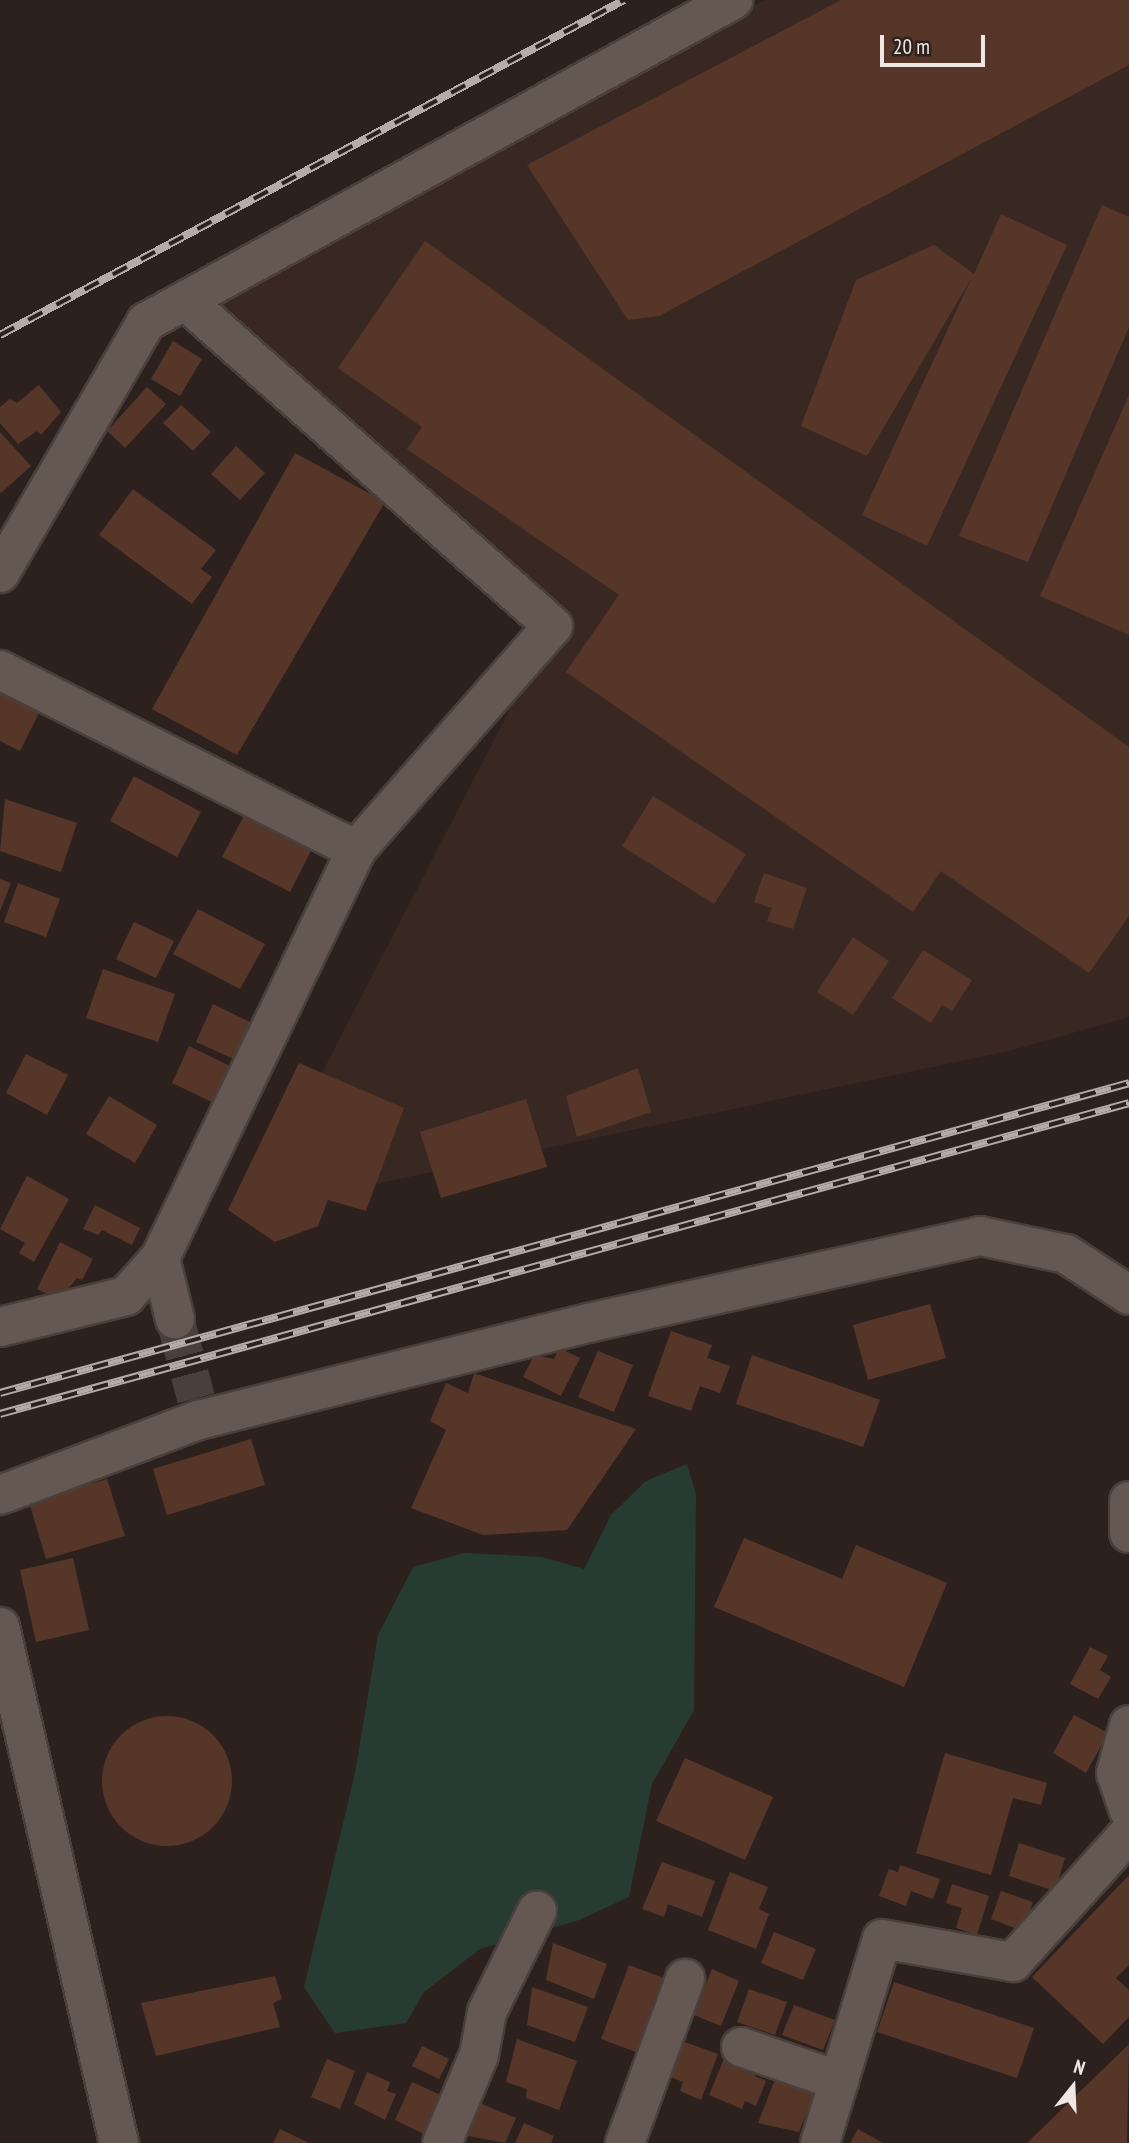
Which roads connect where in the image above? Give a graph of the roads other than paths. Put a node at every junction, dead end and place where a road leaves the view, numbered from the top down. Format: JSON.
{"nodes":[{"id":1,"x":733,"y":0,"type":"edge"},
{"id":2,"x":187,"y":302,"type":"junction"},
{"id":3,"x":0,"y":573,"type":"edge"},
{"id":4,"x":0,"y":670,"type":"edge"},
{"id":5,"x":356,"y":850,"type":"junction"},
{"id":6,"x":160,"y":1258,"type":"junction"},
{"id":7,"x":1129,"y":1295,"type":"edge"},
{"id":8,"x":175,"y":1319,"type":"tunnel mouth"},
{"id":9,"x":0,"y":1327,"type":"edge"},
{"id":10,"x":0,"y":1495,"type":"edge"},
{"id":11,"x":1129,"y":1501,"type":"edge"},
{"id":12,"x":1129,"y":1533,"type":"edge"},
{"id":13,"x":0,"y":1627,"type":"edge"},
{"id":14,"x":1129,"y":1725,"type":"edge"},
{"id":15,"x":1129,"y":1811,"type":"edge"},
{"id":16,"x":1129,"y":1833,"type":"edge"},
{"id":17,"x":537,"y":1911,"type":"dead end"},
{"id":18,"x":685,"y":1979,"type":"dead end"},
{"id":19,"x":741,"y":2048,"type":"dead end"},
{"id":20,"x":839,"y":2081,"type":"junction"},
{"id":21,"x":119,"y":2143,"type":"edge"},
{"id":22,"x":442,"y":2143,"type":"edge"},
{"id":23,"x":625,"y":2143,"type":"edge"},
{"id":24,"x":820,"y":2143,"type":"edge"}],
"edges":[{"from":1,"to":2,"type":"street"},
{"from":2,"to":3,"type":"street"},
{"from":2,"to":5,"type":"street"},
{"from":4,"to":5,"type":"street"},
{"from":5,"to":6,"type":"street"},
{"from":6,"to":8,"type":"street"},
{"from":6,"to":9,"type":"street"},
{"from":7,"to":10,"type":"street"},
{"from":11,"to":12,"type":"street"},
{"from":13,"to":21,"type":"street"},
{"from":14,"to":15,"type":"street"},
{"from":16,"to":20,"type":"street"},
{"from":17,"to":22,"type":"street"},
{"from":18,"to":23,"type":"street"},
{"from":19,"to":20,"type":"street"},
{"from":20,"to":24,"type":"street"}]}
